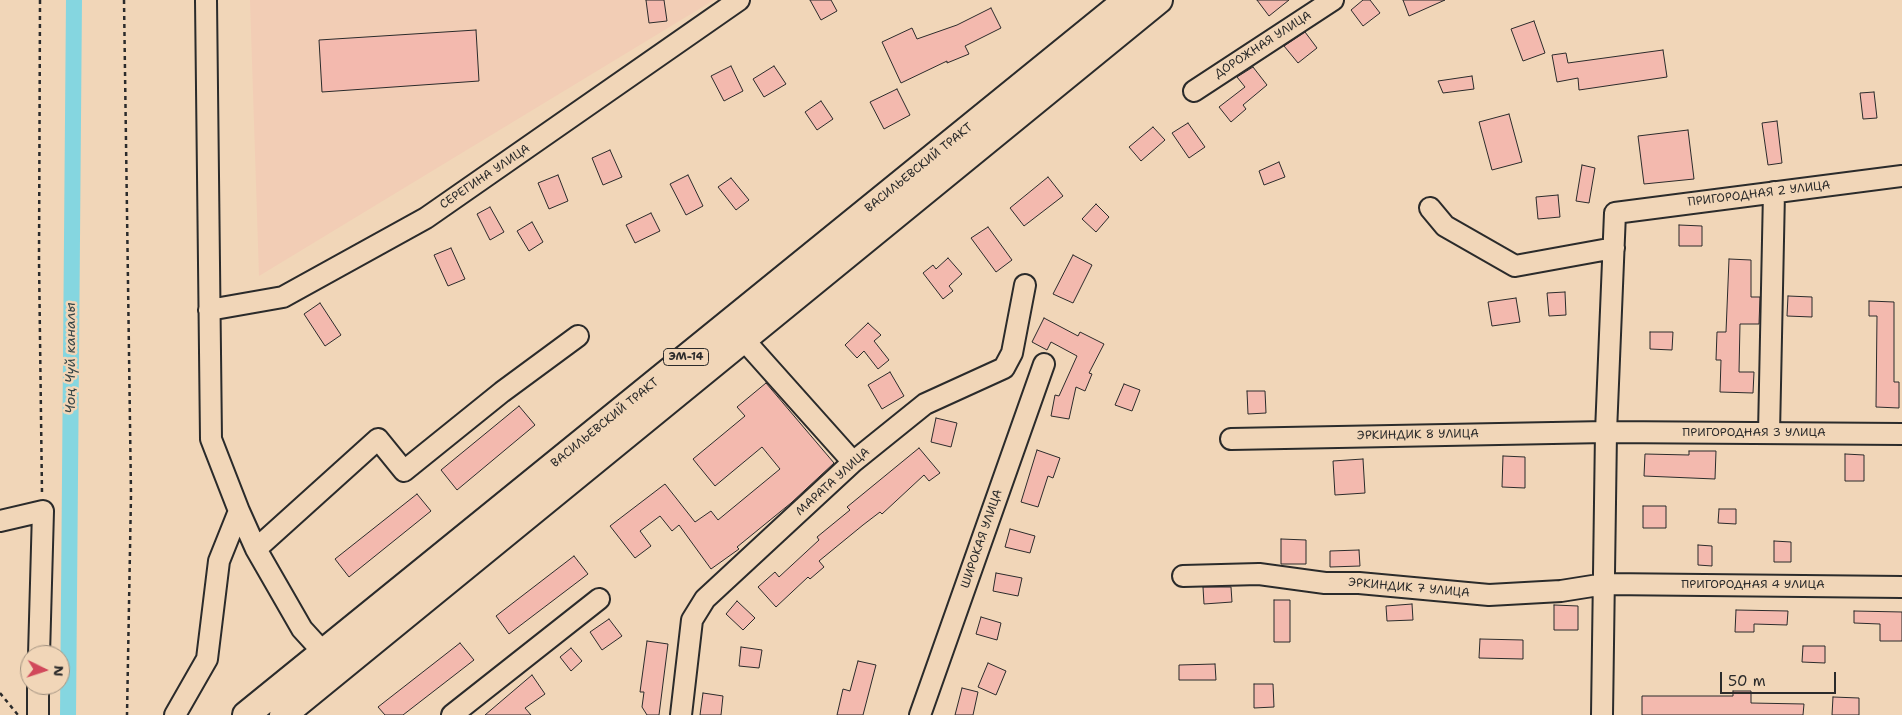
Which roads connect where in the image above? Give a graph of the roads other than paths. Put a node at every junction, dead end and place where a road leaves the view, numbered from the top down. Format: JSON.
{"nodes":[{"id":1,"x":206,"y":0,"type":"edge"},
{"id":2,"x":739,"y":0,"type":"edge"},
{"id":3,"x":1127,"y":0,"type":"edge"},
{"id":4,"x":1159,"y":0,"type":"edge"},
{"id":5,"x":1333,"y":0,"type":"edge"},
{"id":6,"x":1194,"y":91,"type":"dead end"},
{"id":7,"x":1902,"y":176,"type":"edge"},
{"id":8,"x":1774,"y":192,"type":"junction"},
{"id":9,"x":1430,"y":208,"type":"dead end"},
{"id":10,"x":1614,"y":248,"type":"junction"},
{"id":11,"x":1025,"y":285,"type":"dead end"},
{"id":12,"x":209,"y":310,"type":"junction"},
{"id":13,"x":578,"y":336,"type":"dead end"},
{"id":14,"x":744,"y":340,"type":"junction"},
{"id":15,"x":1044,"y":364,"type":"dead end"},
{"id":16,"x":1606,"y":432,"type":"junction"},
{"id":17,"x":1769,"y":433,"type":"junction"},
{"id":18,"x":1902,"y":434,"type":"edge"},
{"id":19,"x":1230,"y":439,"type":"dead end"},
{"id":20,"x":853,"y":462,"type":"junction"},
{"id":21,"x":239,"y":511,"type":"junction"},
{"id":22,"x":0,"y":521,"type":"edge"},
{"id":23,"x":256,"y":548,"type":"junction"},
{"id":24,"x":1183,"y":576,"type":"dead end"},
{"id":25,"x":1605,"y":584,"type":"junction"},
{"id":26,"x":1902,"y":587,"type":"edge"},
{"id":27,"x":599,"y":600,"type":"dead end"},
{"id":28,"x":39,"y":645,"type":"edge"},
{"id":29,"x":323,"y":652,"type":"junction"},
{"id":30,"x":38,"y":695,"type":"edge"},
{"id":31,"x":38,"y":715,"type":"edge"},
{"id":32,"x":175,"y":715,"type":"edge"},
{"id":33,"x":246,"y":715,"type":"edge"},
{"id":34,"x":283,"y":715,"type":"edge"},
{"id":35,"x":452,"y":715,"type":"edge"},
{"id":36,"x":681,"y":715,"type":"edge"},
{"id":37,"x":920,"y":715,"type":"edge"},
{"id":38,"x":1602,"y":715,"type":"edge"}],
"edges":[{"from":1,"to":12,"type":"street"},
{"from":2,"to":12,"type":"street","name":"СЕРЕГИНА УЛИЦА"},
{"from":3,"to":29,"type":"main road","name":"ВАСИЛЬЕВСКИЙ ТРАКТ","number":"ЭМ-14"},
{"from":4,"to":14,"type":"main road","name":"ВАСИЛЬЕВСКИЙ ТРАКТ","number":"ЭМ-14"},
{"from":5,"to":6,"type":"street","name":"ДОРОЖНАЯ УЛИЦА"},
{"from":7,"to":8,"type":"street","name":"ПРИГОРОДНАЯ 2 УЛИЦА"},
{"from":8,"to":10,"type":"street","name":"ПРИГОРОДНАЯ 2 УЛИЦА"},
{"from":8,"to":17,"type":"street"},
{"from":9,"to":10,"type":"street"},
{"from":10,"to":16,"type":"street"},
{"from":11,"to":20,"type":"street","name":"МАРАТА УЛИЦА"},
{"from":12,"to":21,"type":"street"},
{"from":13,"to":23,"type":"street"},
{"from":14,"to":20,"type":"street"},
{"from":14,"to":34,"type":"main road","name":"ВАСИЛЬЕВСКИЙ ТРАКТ","number":"ЭМ-14"},
{"from":15,"to":37,"type":"street","name":"ШИРОКАЯ УЛИЦА"},
{"from":16,"to":17,"type":"street","name":"ПРИГОРОДНАЯ 3 УЛИЦА"},
{"from":16,"to":19,"type":"street","name":"ЭРКИНДИК 8 УЛИЦА"},
{"from":16,"to":25,"type":"street"},
{"from":17,"to":18,"type":"street","name":"ПРИГОРОДНАЯ 3 УЛИЦА"},
{"from":20,"to":36,"type":"street","name":"МАРАТА УЛИЦА"},
{"from":21,"to":23,"type":"street"},
{"from":21,"to":32,"type":"street"},
{"from":22,"to":28,"type":"street"},
{"from":23,"to":29,"type":"street"},
{"from":24,"to":25,"type":"street","name":"ЭРКИНДИК 7 УЛИЦА"},
{"from":25,"to":26,"type":"street","name":"ПРИГОРОДНАЯ 4 УЛИЦА"},
{"from":25,"to":38,"type":"street"},
{"from":27,"to":35,"type":"street"},
{"from":29,"to":33,"type":"main road","name":"ВАСИЛЬЕВСКИЙ ТРАКТ","number":"ЭМ-14"},
{"from":30,"to":31,"type":"street"}]}
